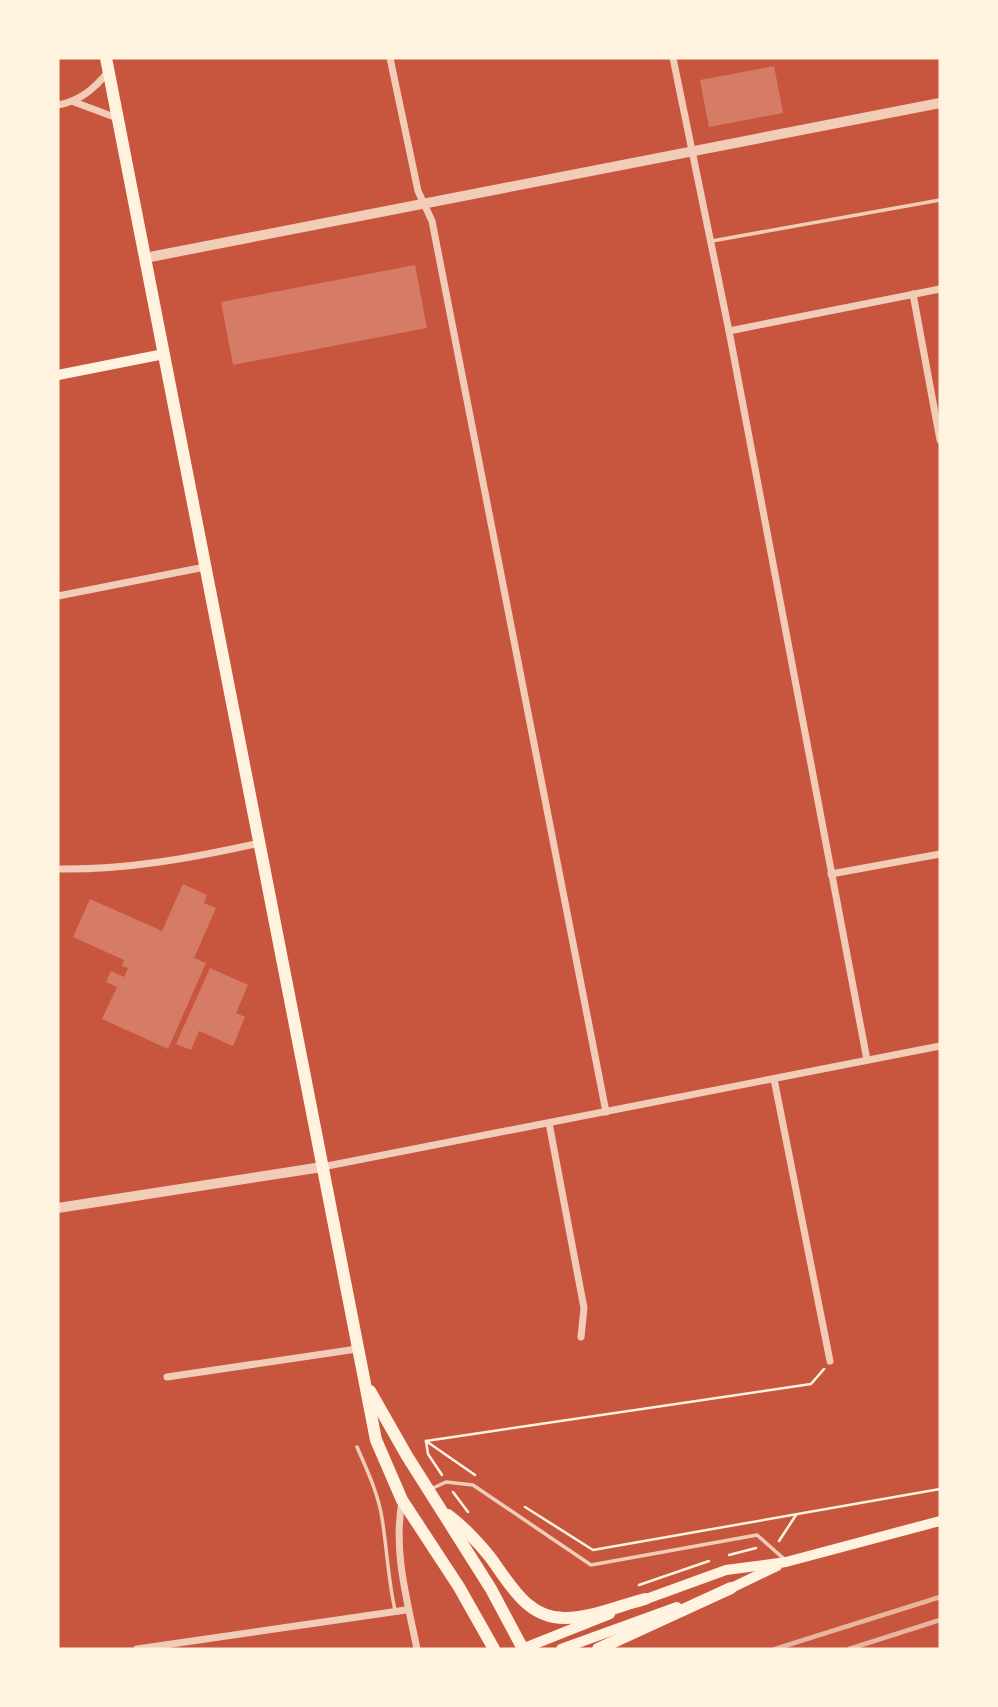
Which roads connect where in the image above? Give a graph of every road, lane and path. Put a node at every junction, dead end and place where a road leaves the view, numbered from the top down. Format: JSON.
{"nodes":[{"id":1,"x":390,"y":58,"type":"edge"},
{"id":2,"x":673,"y":58,"type":"edge"},
{"id":3,"x":107,"y":64,"type":"edge"},
{"id":4,"x":73,"y":102,"type":"junction"},
{"id":5,"x":940,"y":103,"type":"edge"},
{"id":6,"x":58,"y":105,"type":"edge"},
{"id":7,"x":117,"y":117,"type":"junction"},
{"id":8,"x":691,"y":150,"type":"junction"},
{"id":9,"x":940,"y":200,"type":"edge"},
{"id":10,"x":423,"y":202,"type":"junction"},
{"id":11,"x":712,"y":241,"type":"junction"},
{"id":12,"x":145,"y":258,"type":"junction"},
{"id":13,"x":940,"y":289,"type":"edge"},
{"id":14,"x":913,"y":294,"type":"junction"},
{"id":15,"x":729,"y":331,"type":"junction"},
{"id":16,"x":164,"y":354,"type":"junction"},
{"id":17,"x":58,"y":375,"type":"edge"},
{"id":18,"x":940,"y":440,"type":"edge"},
{"id":19,"x":205,"y":567,"type":"junction"},
{"id":20,"x":58,"y":596,"type":"edge"},
{"id":21,"x":260,"y":843,"type":"junction"},
{"id":22,"x":940,"y":854,"type":"edge"},
{"id":23,"x":58,"y":869,"type":"edge"},
{"id":24,"x":831,"y":874,"type":"junction"},
{"id":25,"x":940,"y":1046,"type":"edge"},
{"id":26,"x":867,"y":1060,"type":"junction"},
{"id":27,"x":774,"y":1079,"type":"junction"},
{"id":28,"x":606,"y":1112,"type":"junction"},
{"id":29,"x":549,"y":1123,"type":"junction"},
{"id":30,"x":322,"y":1167,"type":"junction"},
{"id":31,"x":58,"y":1208,"type":"edge"},
{"id":32,"x":581,"y":1337,"type":"dead end"},
{"id":33,"x":358,"y":1349,"type":"junction"},
{"id":34,"x":830,"y":1361,"type":"joint"},
{"id":35,"x":167,"y":1377,"type":"dead end"},
{"id":36,"x":365,"y":1382,"type":"junction"},
{"id":37,"x":426,"y":1441,"type":"dead end"},
{"id":38,"x":357,"y":1447,"type":"dead end"},
{"id":39,"x":940,"y":1489,"type":"edge"},
{"id":40,"x":428,"y":1490,"type":"junction"},
{"id":41,"x":402,"y":1500,"type":"junction"},
{"id":42,"x":439,"y":1508,"type":"junction"},
{"id":43,"x":797,"y":1513,"type":"junction"},
{"id":44,"x":940,"y":1521,"type":"edge"},
{"id":45,"x":769,"y":1545,"type":"junction"},
{"id":46,"x":593,"y":1550,"type":"dead end"},
{"id":47,"x":729,"y":1555,"type":"dead end"},
{"id":48,"x":716,"y":1559,"type":"dead end"},
{"id":49,"x":786,"y":1562,"type":"junction"},
{"id":50,"x":637,"y":1586,"type":"dead end"},
{"id":51,"x":731,"y":1588,"type":"junction"},
{"id":52,"x":645,"y":1599,"type":"junction"},
{"id":53,"x":406,"y":1610,"type":"junction"},
{"id":54,"x":395,"y":1612,"type":"junction"},
{"id":55,"x":137,"y":1649,"type":"edge"},
{"id":56,"x":417,"y":1649,"type":"edge"},
{"id":57,"x":494,"y":1649,"type":"edge"},
{"id":58,"x":522,"y":1649,"type":"edge"},
{"id":59,"x":561,"y":1649,"type":"edge"},
{"id":60,"x":598,"y":1649,"type":"edge"}],
"edges":[{"from":1,"to":10,"type":"street"},
{"from":2,"to":8,"type":"street"},
{"from":3,"to":4,"type":"street"},
{"from":3,"to":7,"type":"main road"},
{"from":4,"to":6,"type":"street"},
{"from":4,"to":7,"type":"street"},
{"from":5,"to":8,"type":"street"},
{"from":7,"to":12,"type":"main road"},
{"from":8,"to":10,"type":"street"},
{"from":8,"to":11,"type":"street"},
{"from":9,"to":11,"type":"lane"},
{"from":10,"to":12,"type":"street"},
{"from":10,"to":28,"type":"street"},
{"from":11,"to":15,"type":"street"},
{"from":12,"to":16,"type":"main road"},
{"from":13,"to":14,"type":"street"},
{"from":14,"to":15,"type":"street"},
{"from":14,"to":18,"type":"street"},
{"from":15,"to":24,"type":"street"},
{"from":16,"to":17,"type":"main road"},
{"from":16,"to":19,"type":"main road"},
{"from":19,"to":20,"type":"street"},
{"from":19,"to":21,"type":"main road"},
{"from":21,"to":23,"type":"street"},
{"from":21,"to":30,"type":"main road"},
{"from":22,"to":24,"type":"street"},
{"from":24,"to":26,"type":"street"},
{"from":25,"to":26,"type":"street"},
{"from":26,"to":27,"type":"street"},
{"from":27,"to":28,"type":"street"},
{"from":27,"to":34,"type":"street"},
{"from":28,"to":29,"type":"street"},
{"from":29,"to":30,"type":"street"},
{"from":29,"to":32,"type":"street"},
{"from":30,"to":31,"type":"street"},
{"from":30,"to":33,"type":"main road"},
{"from":33,"to":35,"type":"street"},
{"from":33,"to":36,"type":"main road"},
{"from":34,"to":37,"type":"path"},
{"from":36,"to":40,"type":"main road"},
{"from":36,"to":41,"type":"main road"},
{"from":38,"to":54,"type":"lane"},
{"from":39,"to":43,"type":"path"},
{"from":40,"to":42,"type":"main road"},
{"from":40,"to":45,"type":"lane"},
{"from":41,"to":53,"type":"street"},
{"from":41,"to":57,"type":"main road"},
{"from":42,"to":52,"type":"main road"},
{"from":42,"to":58,"type":"main road"},
{"from":43,"to":45,"type":"path"},
{"from":43,"to":46,"type":"path"},
{"from":44,"to":49,"type":"main road"},
{"from":45,"to":47,"type":"path"},
{"from":45,"to":49,"type":"lane"},
{"from":48,"to":50,"type":"path"},
{"from":49,"to":51,"type":"main road"},
{"from":49,"to":52,"type":"main road"},
{"from":51,"to":59,"type":"main road"},
{"from":51,"to":60,"type":"main road"},
{"from":52,"to":58,"type":"main road"},
{"from":53,"to":54,"type":"street"},
{"from":53,"to":56,"type":"street"},
{"from":54,"to":55,"type":"street"}]}
